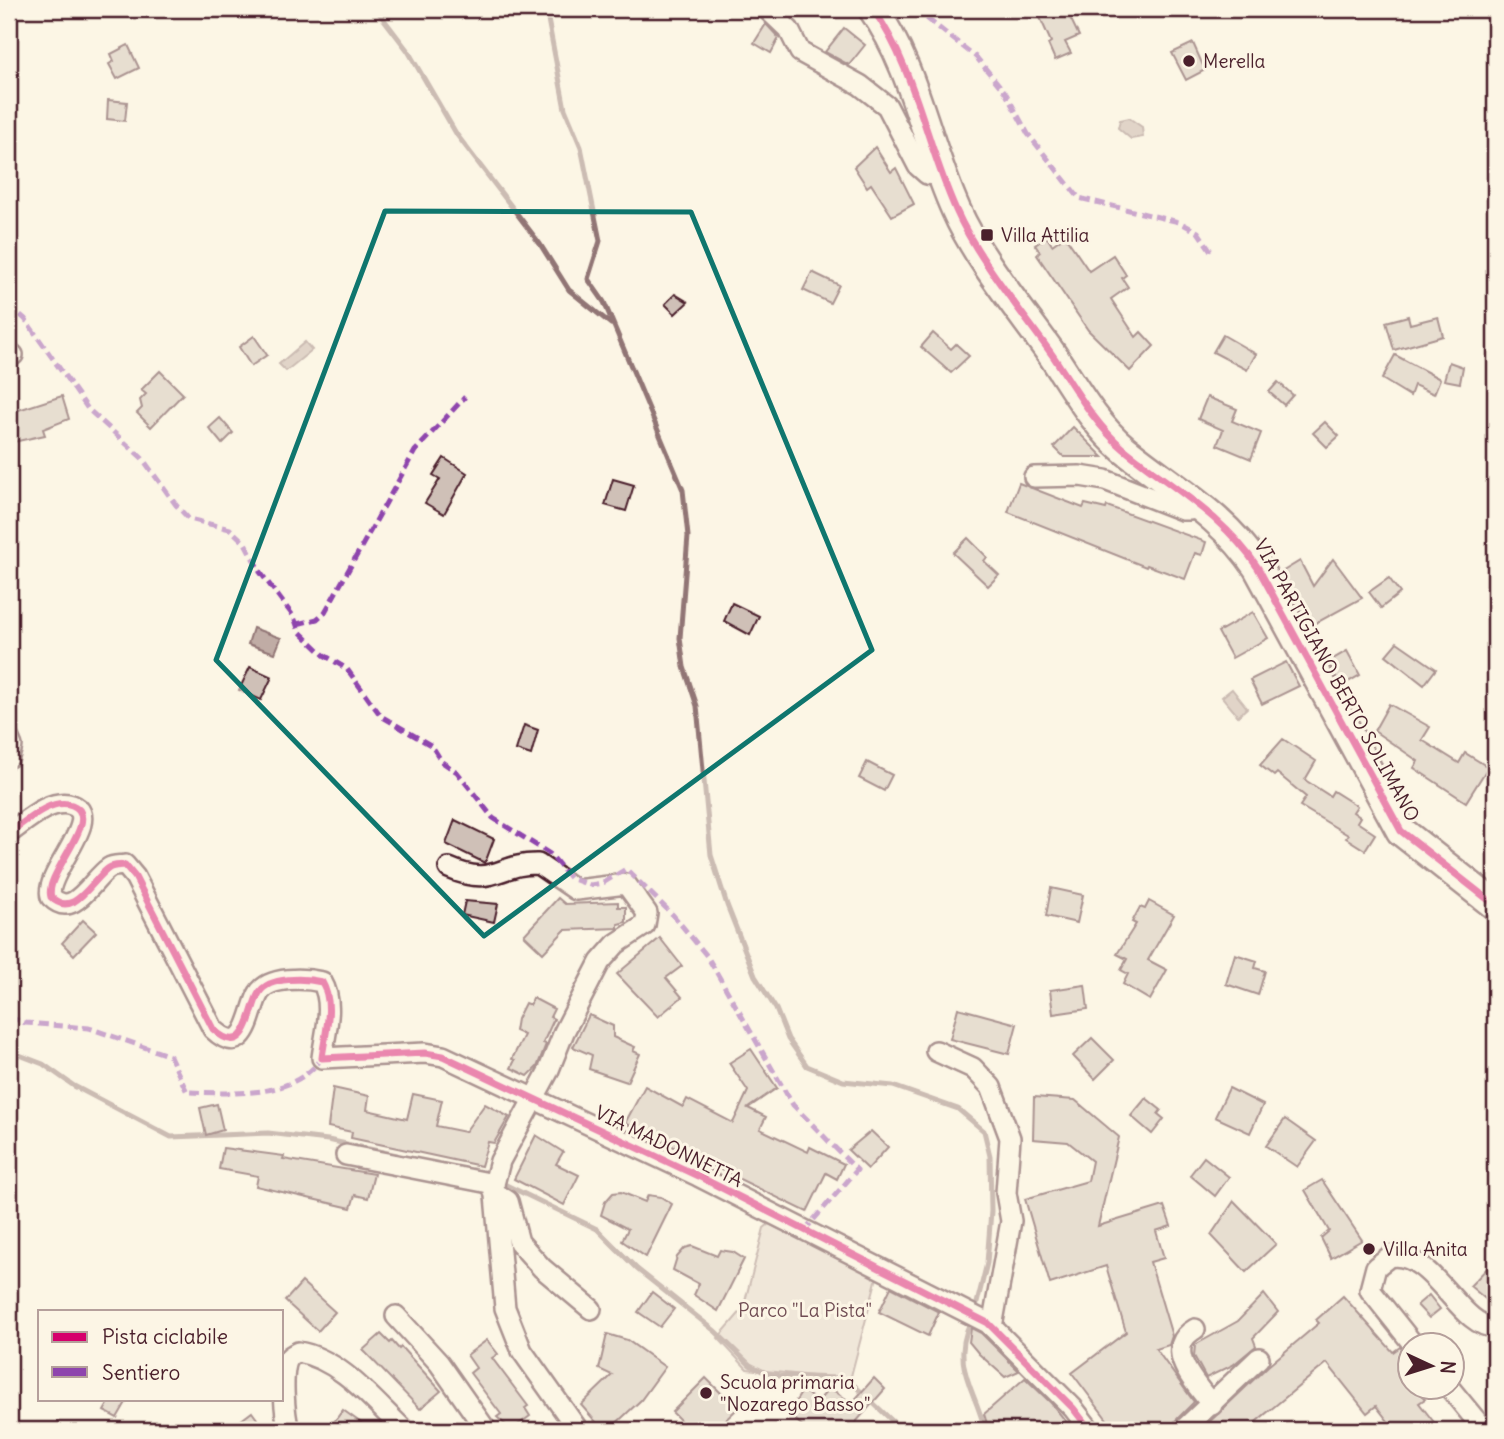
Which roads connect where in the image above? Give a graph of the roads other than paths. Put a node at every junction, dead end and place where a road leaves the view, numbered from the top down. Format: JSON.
{"nodes":[{"id":1,"x":767,"y":9,"type":"edge"},
{"id":2,"x":873,"y":9,"type":"edge"},
{"id":3,"x":941,"y":176,"type":"junction"},
{"id":4,"x":1034,"y":477,"type":"dead end"},
{"id":5,"x":1198,"y":503,"type":"junction"},
{"id":6,"x":9,"y":739,"type":"edge"},
{"id":7,"x":9,"y":757,"type":"edge"},
{"id":8,"x":9,"y":833,"type":"edge"},
{"id":9,"x":449,"y":868,"type":"dead end"},
{"id":10,"x":1495,"y":905,"type":"edge"},
{"id":11,"x":936,"y":1051,"type":"dead end"},
{"id":12,"x":532,"y":1098,"type":"junction"},
{"id":13,"x":346,"y":1155,"type":"dead end"},
{"id":14,"x":494,"y":1188,"type":"junction"},
{"id":15,"x":591,"y":1309,"type":"dead end"},
{"id":16,"x":396,"y":1315,"type":"dead end"},
{"id":17,"x":990,"y":1325,"type":"junction"},
{"id":18,"x":1495,"y":1326,"type":"edge"},
{"id":19,"x":1195,"y":1329,"type":"dead end"},
{"id":20,"x":1401,"y":1330,"type":"edge"},
{"id":21,"x":1259,"y":1358,"type":"dead end"},
{"id":22,"x":1459,"y":1400,"type":"edge"},
{"id":23,"x":1212,"y":1405,"type":"junction"},
{"id":24,"x":289,"y":1430,"type":"edge"},
{"id":25,"x":404,"y":1430,"type":"edge"},
{"id":26,"x":486,"y":1430,"type":"edge"},
{"id":27,"x":578,"y":1430,"type":"edge"},
{"id":28,"x":1090,"y":1430,"type":"edge"},
{"id":29,"x":1183,"y":1430,"type":"edge"},
{"id":30,"x":1484,"y":1430,"type":"edge"}],
"edges":[{"from":1,"to":3,"type":"street"},
{"from":2,"to":3,"type":"street","name":"VIA PARTIGIANO BERTO SOLIMANO"},
{"from":3,"to":5,"type":"street","name":"VIA PARTIGIANO BERTO SOLIMANO"},
{"from":4,"to":5,"type":"street"},
{"from":5,"to":10,"type":"street","name":"VIA PARTIGIANO BERTO SOLIMANO"},
{"from":6,"to":7,"type":"street"},
{"from":8,"to":12,"type":"street","name":"VIA MADONNETTA"},
{"from":9,"to":12,"type":"street"},
{"from":11,"to":17,"type":"street"},
{"from":12,"to":14,"type":"street"},
{"from":12,"to":17,"type":"street","name":"VIA MADONNETTA"},
{"from":13,"to":14,"type":"street"},
{"from":14,"to":15,"type":"street"},
{"from":14,"to":27,"type":"street"},
{"from":16,"to":26,"type":"street"},
{"from":17,"to":28,"type":"street","name":"VIA MADONNETTA"},
{"from":18,"to":20,"type":"street"},
{"from":19,"to":23,"type":"street"},
{"from":21,"to":23,"type":"street"},
{"from":22,"to":30,"type":"street"},
{"from":23,"to":29,"type":"street"},
{"from":24,"to":25,"type":"street"}]}
